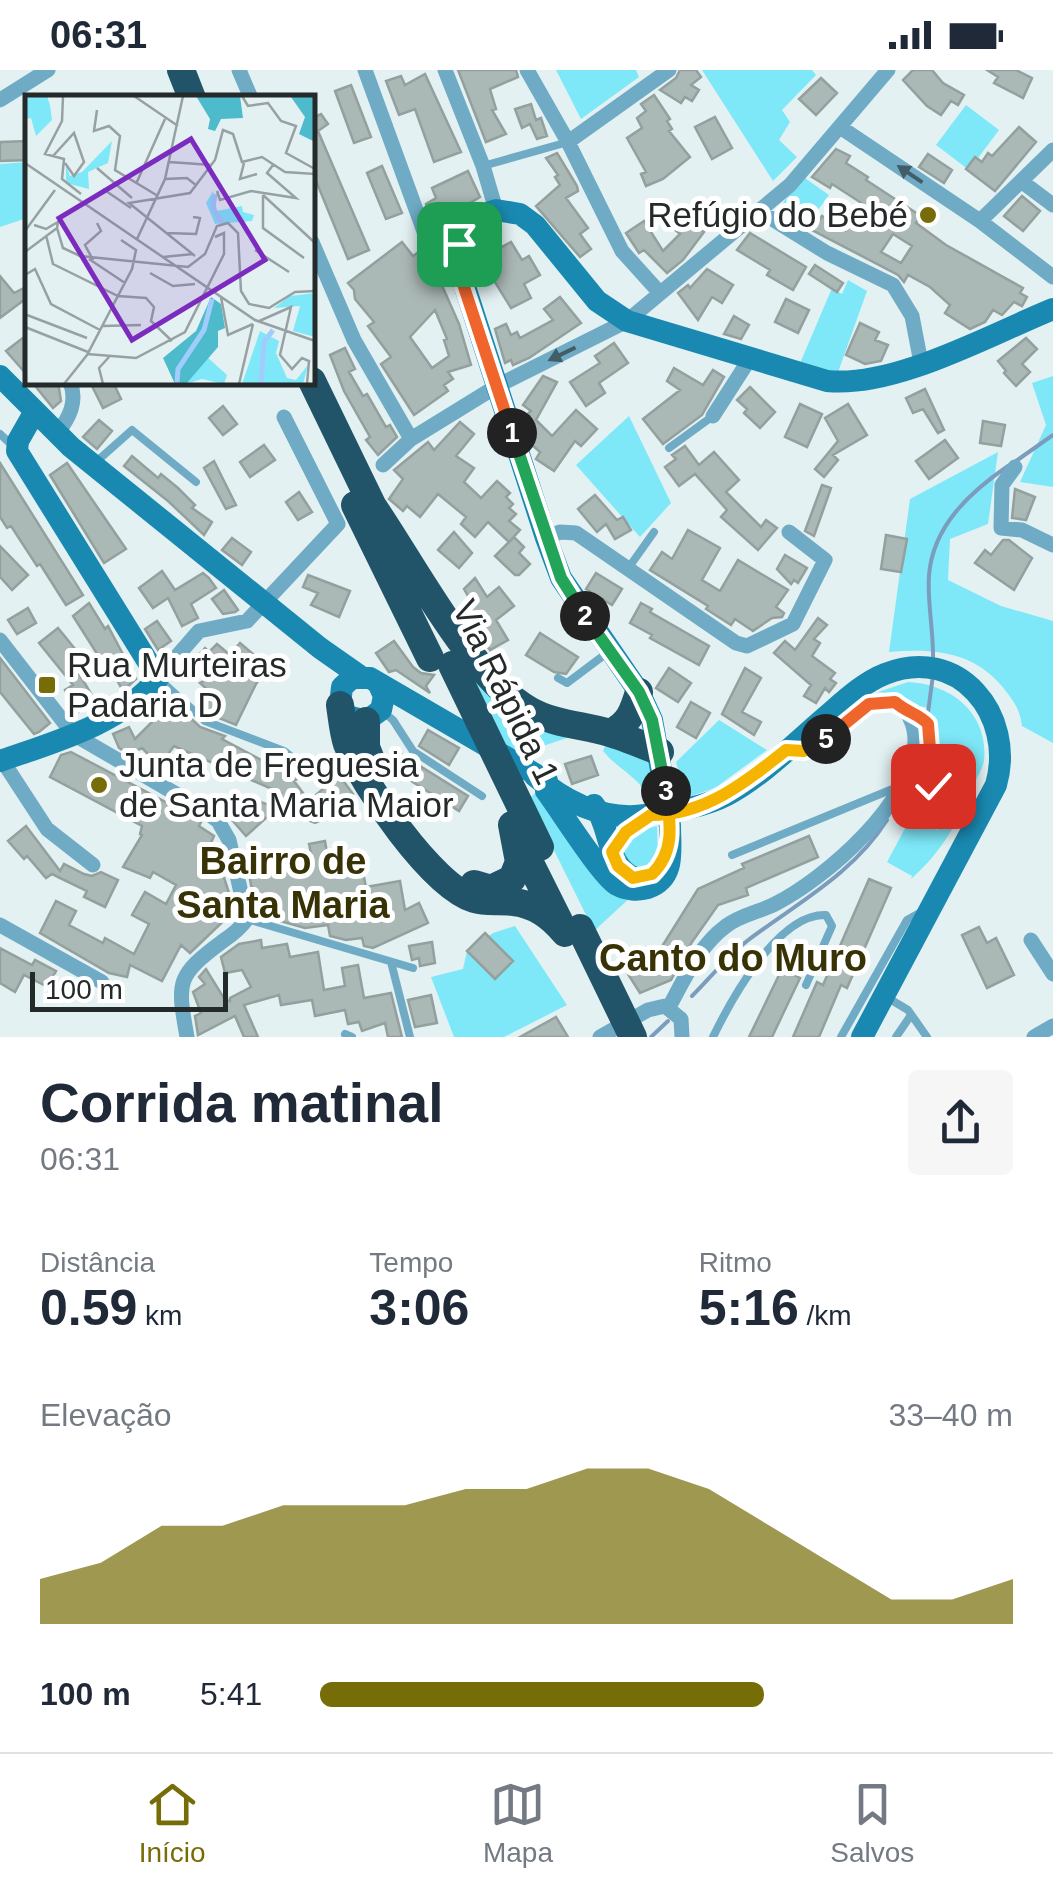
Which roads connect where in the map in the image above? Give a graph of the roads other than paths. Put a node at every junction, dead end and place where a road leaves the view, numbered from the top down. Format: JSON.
{"nodes":[{"id":1,"x":48,"y":70,"type":"edge"},
{"id":2,"x":164,"y":70,"type":"edge"},
{"id":3,"x":181,"y":70,"type":"edge"},
{"id":4,"x":239,"y":70,"type":"edge"},
{"id":5,"x":365,"y":70,"type":"edge"},
{"id":6,"x":445,"y":70,"type":"edge"},
{"id":7,"x":528,"y":70,"type":"edge"},
{"id":8,"x":670,"y":70,"type":"edge"},
{"id":9,"x":888,"y":70,"type":"edge"},
{"id":10,"x":173,"y":95,"type":"edge"},
{"id":11,"x":191,"y":95,"type":"edge"},
{"id":12,"x":250,"y":95,"type":"edge"},
{"id":13,"x":0,"y":100,"type":"edge"},
{"id":14,"x":840,"y":127,"type":"junction"},
{"id":15,"x":568,"y":142,"type":"junction"},
{"id":16,"x":1053,"y":150,"type":"edge"},
{"id":17,"x":484,"y":166,"type":"junction"},
{"id":18,"x":1021,"y":181,"type":"junction"},
{"id":19,"x":1053,"y":204,"type":"edge"},
{"id":20,"x":496,"y":210,"type":"junction"},
{"id":21,"x":761,"y":212,"type":"junction"},
{"id":22,"x":980,"y":221,"type":"junction"},
{"id":23,"x":315,"y":249,"type":"edge"},
{"id":24,"x":458,"y":265,"type":"junction"},
{"id":25,"x":1053,"y":277,"type":"edge"},
{"id":26,"x":659,"y":292,"type":"junction"},
{"id":27,"x":1053,"y":309,"type":"edge"},
{"id":28,"x":627,"y":322,"type":"junction"},
{"id":29,"x":748,"y":360,"type":"junction"},
{"id":30,"x":921,"y":363,"type":"junction"},
{"id":31,"x":0,"y":376,"type":"edge"},
{"id":32,"x":71,"y":385,"type":"edge"},
{"id":33,"x":297,"y":385,"type":"edge"},
{"id":34,"x":314,"y":385,"type":"edge"},
{"id":35,"x":497,"y":386,"type":"junction"},
{"id":36,"x":34,"y":413,"type":"junction"},
{"id":37,"x":713,"y":416,"type":"joint"},
{"id":38,"x":284,"y":417,"type":"dead end"},
{"id":39,"x":57,"y":434,"type":"junction"},
{"id":40,"x":411,"y":439,"type":"junction"},
{"id":41,"x":8,"y":442,"type":"edge"},
{"id":42,"x":668,"y":448,"type":"dead end"},
{"id":43,"x":93,"y":464,"type":"junction"},
{"id":44,"x":382,"y":465,"type":"dead end"},
{"id":45,"x":1015,"y":467,"type":"dead end"},
{"id":46,"x":196,"y":482,"type":"dead end"},
{"id":47,"x":372,"y":505,"type":"junction"},
{"id":48,"x":654,"y":532,"type":"dead end"},
{"id":49,"x":789,"y":532,"type":"dead end"},
{"id":50,"x":546,"y":538,"type":"junction"},
{"id":51,"x":1053,"y":545,"type":"edge"},
{"id":52,"x":626,"y":570,"type":"junction"},
{"id":53,"x":266,"y":602,"type":"junction"},
{"id":54,"x":0,"y":640,"type":"edge"},
{"id":55,"x":610,"y":651,"type":"junction"},
{"id":56,"x":441,"y":661,"type":"junction"},
{"id":57,"x":158,"y":678,"type":"junction"},
{"id":58,"x":558,"y":678,"type":"dead end"},
{"id":59,"x":639,"y":692,"type":"junction"},
{"id":60,"x":362,"y":706,"type":"junction"},
{"id":61,"x":906,"y":713,"type":"junction"},
{"id":62,"x":610,"y":733,"type":"junction"},
{"id":63,"x":72,"y":734,"type":"junction"},
{"id":64,"x":786,"y":750,"type":"junction"},
{"id":65,"x":661,"y":756,"type":"junction"},
{"id":66,"x":1,"y":761,"type":"edge"},
{"id":67,"x":535,"y":776,"type":"junction"},
{"id":68,"x":304,"y":777,"type":"dead end"},
{"id":69,"x":933,"y":786,"type":"dead end"},
{"id":70,"x":899,"y":787,"type":"junction"},
{"id":71,"x":482,"y":796,"type":"dead end"},
{"id":72,"x":598,"y":807,"type":"junction"},
{"id":73,"x":648,"y":814,"type":"junction"},
{"id":74,"x":670,"y":835,"type":"junction"},
{"id":75,"x":522,"y":840,"type":"junction"},
{"id":76,"x":585,"y":843,"type":"junction"},
{"id":77,"x":612,"y":852,"type":"junction"},
{"id":78,"x":732,"y":855,"type":"dead end"},
{"id":79,"x":93,"y":865,"type":"dead end"},
{"id":80,"x":490,"y":895,"type":"junction"},
{"id":81,"x":929,"y":910,"type":"junction"},
{"id":82,"x":246,"y":919,"type":"junction"},
{"id":83,"x":0,"y":924,"type":"edge"},
{"id":84,"x":572,"y":931,"type":"junction"},
{"id":85,"x":1031,"y":940,"type":"dead end"},
{"id":86,"x":392,"y":962,"type":"junction"},
{"id":87,"x":413,"y":968,"type":"dead end"},
{"id":88,"x":1053,"y":974,"type":"edge"},
{"id":89,"x":102,"y":982,"type":"dead end"},
{"id":90,"x":806,"y":985,"type":"dead end"},
{"id":91,"x":884,"y":995,"type":"junction"},
{"id":92,"x":669,"y":1007,"type":"junction"},
{"id":93,"x":911,"y":1015,"type":"junction"},
{"id":94,"x":1053,"y":1026,"type":"edge"},
{"id":95,"x":187,"y":1037,"type":"edge"},
{"id":96,"x":410,"y":1037,"type":"edge"},
{"id":97,"x":600,"y":1037,"type":"edge"},
{"id":98,"x":615,"y":1037,"type":"edge"},
{"id":99,"x":632,"y":1037,"type":"edge"},
{"id":100,"x":682,"y":1037,"type":"edge"},
{"id":101,"x":713,"y":1037,"type":"edge"},
{"id":102,"x":841,"y":1037,"type":"edge"},
{"id":103,"x":862,"y":1037,"type":"edge"},
{"id":104,"x":896,"y":1037,"type":"edge"},
{"id":105,"x":927,"y":1037,"type":"edge"},
{"id":106,"x":1034,"y":1037,"type":"edge"}],
"edges":[{"from":1,"to":13,"type":"street"},
{"from":2,"to":10,"type":"highway"},
{"from":3,"to":11,"type":"highway"},
{"from":4,"to":12,"type":"street"},
{"from":5,"to":24,"type":"street"},
{"from":6,"to":17,"type":"street"},
{"from":7,"to":15,"type":"street"},
{"from":8,"to":15,"type":"street"},
{"from":9,"to":14,"type":"street"},
{"from":14,"to":21,"type":"street"},
{"from":22,"to":14,"type":"street","one_way":true},
{"from":15,"to":17,"type":"lane"},
{"from":15,"to":26,"type":"street"},
{"from":16,"to":18,"type":"street"},
{"from":17,"to":20,"type":"street"},
{"from":18,"to":19,"type":"street"},
{"from":18,"to":22,"type":"street"},
{"from":20,"to":24,"type":"main road"},
{"from":20,"to":28,"type":"main road"},
{"from":21,"to":26,"type":"street"},
{"from":21,"to":30,"type":"street"},
{"from":22,"to":25,"type":"street"},
{"from":23,"to":40,"type":"street"},
{"from":24,"to":35,"type":"main road"},
{"from":26,"to":28,"type":"street"},
{"from":27,"to":30,"type":"main road"},
{"from":28,"to":29,"type":"main road"},
{"from":28,"to":35,"type":"street","one_way":true},
{"from":29,"to":30,"type":"main road"},
{"from":29,"to":37,"type":"street"},
{"from":31,"to":36,"type":"main road"},
{"from":32,"to":39,"type":"street"},
{"from":33,"to":56,"type":"highway","name":"Via Rápida 1"},
{"from":34,"to":47,"type":"highway","name":"Via Rápida 1"},
{"from":35,"to":40,"type":"street"},
{"from":35,"to":50,"type":"main road"},
{"from":36,"to":39,"type":"main road"},
{"from":36,"to":41,"type":"main road"},
{"from":37,"to":42,"type":"lane"},
{"from":38,"to":53,"type":"street"},
{"from":39,"to":43,"type":"main road"},
{"from":40,"to":44,"type":"street"},
{"from":41,"to":57,"type":"main road"},
{"from":43,"to":46,"type":"lane"},
{"from":43,"to":53,"type":"main road"},
{"from":45,"to":51,"type":"street"},
{"from":47,"to":56,"type":"highway","name":"Via Rápida 1"},
{"from":47,"to":62,"type":"highway"},
{"from":48,"to":52,"type":"lane"},
{"from":49,"to":52,"type":"street"},
{"from":50,"to":52,"type":"street"},
{"from":50,"to":55,"type":"main road"},
{"from":53,"to":57,"type":"street"},
{"from":53,"to":60,"type":"main road"},
{"from":54,"to":63,"type":"street"},
{"from":55,"to":58,"type":"lane"},
{"from":55,"to":59,"type":"main road"},
{"from":56,"to":75,"type":"highway","name":"Via Rápida 1"},
{"from":57,"to":63,"type":"main road"},
{"from":57,"to":68,"type":"lane"},
{"from":59,"to":62,"type":"highway"},
{"from":59,"to":65,"type":"main road"},
{"from":60,"to":67,"type":"main road"},
{"from":60,"to":71,"type":"lane"},
{"from":60,"to":80,"type":"highway"},
{"from":61,"to":64,"type":"street"},
{"from":61,"to":69,"type":"lane"},
{"from":61,"to":70,"type":"street"},
{"from":62,"to":65,"type":"highway"},
{"from":63,"to":66,"type":"main road"},
{"from":63,"to":82,"type":"street"},
{"from":64,"to":73,"type":"main road"},
{"from":64,"to":81,"type":"main road"},
{"from":65,"to":74,"type":"main road","bridge":true},
{"from":66,"to":79,"type":"street"},
{"from":67,"to":72,"type":"main road"},
{"from":67,"to":76,"type":"main road"},
{"from":70,"to":78,"type":"lane"},
{"from":70,"to":92,"type":"street"},
{"from":72,"to":73,"type":"main road"},
{"from":72,"to":76,"type":"main road"},
{"from":72,"to":77,"type":"main road"},
{"from":73,"to":77,"type":"main road"},
{"from":74,"to":76,"type":"main road"},
{"from":74,"to":77,"type":"main road"},
{"from":75,"to":80,"type":"highway"},
{"from":75,"to":84,"type":"highway","name":"Via Rápida 1"},
{"from":80,"to":84,"type":"highway"},
{"from":81,"to":91,"type":"main road"},
{"from":81,"to":102,"type":"lane"},
{"from":82,"to":86,"type":"lane"},
{"from":82,"to":95,"type":"street"},
{"from":83,"to":89,"type":"street"},
{"from":84,"to":98,"type":"highway","name":"Via Rápida 1"},
{"from":84,"to":99,"type":"highway","name":"Via Rápida 1","bridge":true},
{"from":85,"to":88,"type":"street"},
{"from":86,"to":87,"type":"lane"},
{"from":86,"to":96,"type":"lane"},
{"from":90,"to":101,"type":"lane"},
{"from":91,"to":93,"type":"lane"},
{"from":91,"to":103,"type":"main road"},
{"from":92,"to":97,"type":"street"},
{"from":92,"to":100,"type":"street"},
{"from":93,"to":104,"type":"lane"},
{"from":93,"to":105,"type":"lane"},
{"from":94,"to":106,"type":"street"}]}
